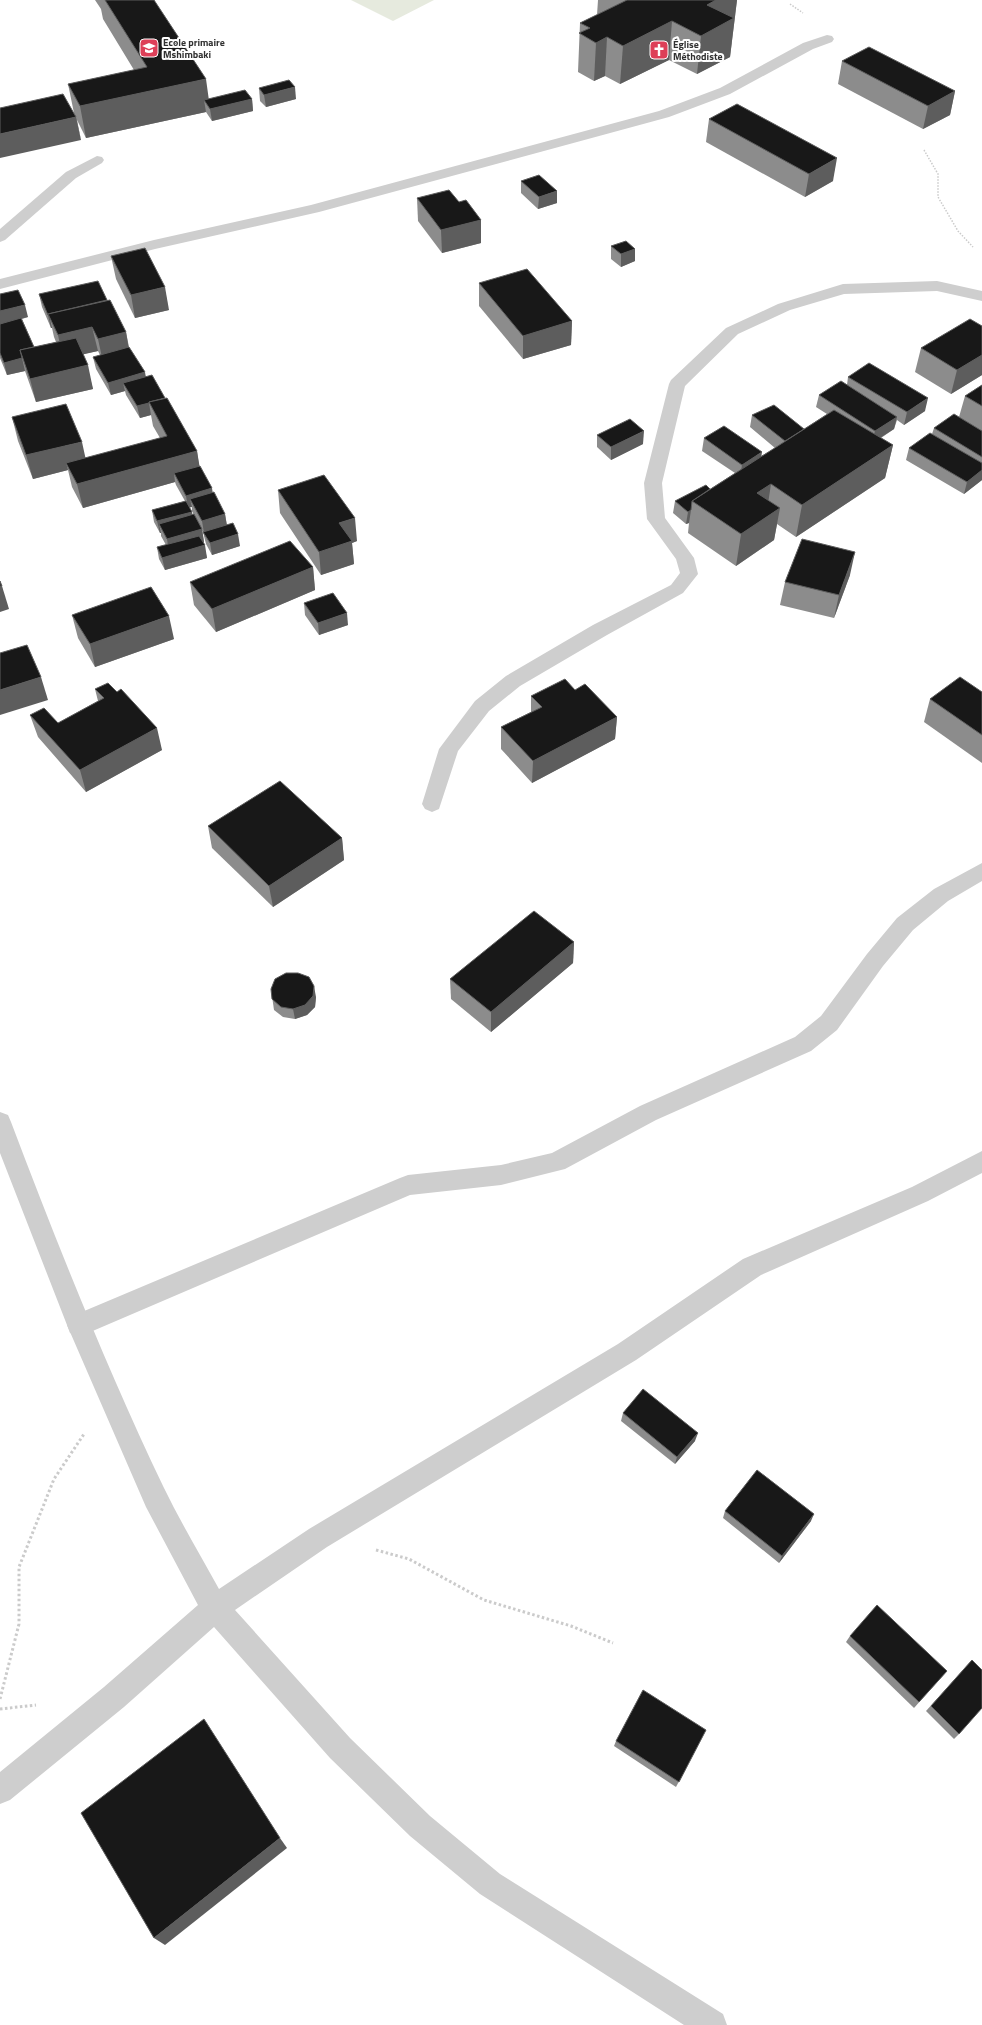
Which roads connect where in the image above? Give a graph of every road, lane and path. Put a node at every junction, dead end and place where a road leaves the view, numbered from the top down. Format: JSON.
{"nodes":[{"id":1,"x":827,"y":39,"type":"dead end"},
{"id":2,"x":924,"y":150,"type":"dead end"},
{"id":3,"x":97,"y":160,"type":"dead end"},
{"id":4,"x":0,"y":237,"type":"edge"},
{"id":5,"x":973,"y":247,"type":"dead end"},
{"id":6,"x":0,"y":284,"type":"edge"},
{"id":7,"x":982,"y":296,"type":"edge"},
{"id":8,"x":432,"y":804,"type":"dead end"},
{"id":9,"x":982,"y":871,"type":"edge"},
{"id":10,"x":0,"y":1122,"type":"edge"},
{"id":11,"x":982,"y":1161,"type":"edge"},
{"id":12,"x":79,"y":1325,"type":"junction"},
{"id":13,"x":110,"y":1396,"type":"junction"},
{"id":14,"x":318,"y":1538,"type":"junction"},
{"id":15,"x":215,"y":1608,"type":"junction"},
{"id":16,"x":613,"y":1643,"type":"dead end"},
{"id":17,"x":0,"y":1699,"type":"edge"},
{"id":18,"x":0,"y":1790,"type":"edge"},
{"id":19,"x":712,"y":2025,"type":"edge"}],
"edges":[{"from":1,"to":6,"type":"street"},
{"from":2,"to":5,"type":"path"},
{"from":3,"to":4,"type":"street"},
{"from":7,"to":8,"type":"street"},
{"from":9,"to":12,"type":"street"},
{"from":10,"to":12,"type":"street"},
{"from":11,"to":14,"type":"street"},
{"from":12,"to":13,"type":"street"},
{"from":13,"to":15,"type":"street"},
{"from":13,"to":17,"type":"path"},
{"from":14,"to":15,"type":"street"},
{"from":14,"to":16,"type":"path"},
{"from":15,"to":18,"type":"street"},
{"from":15,"to":19,"type":"street"}]}
